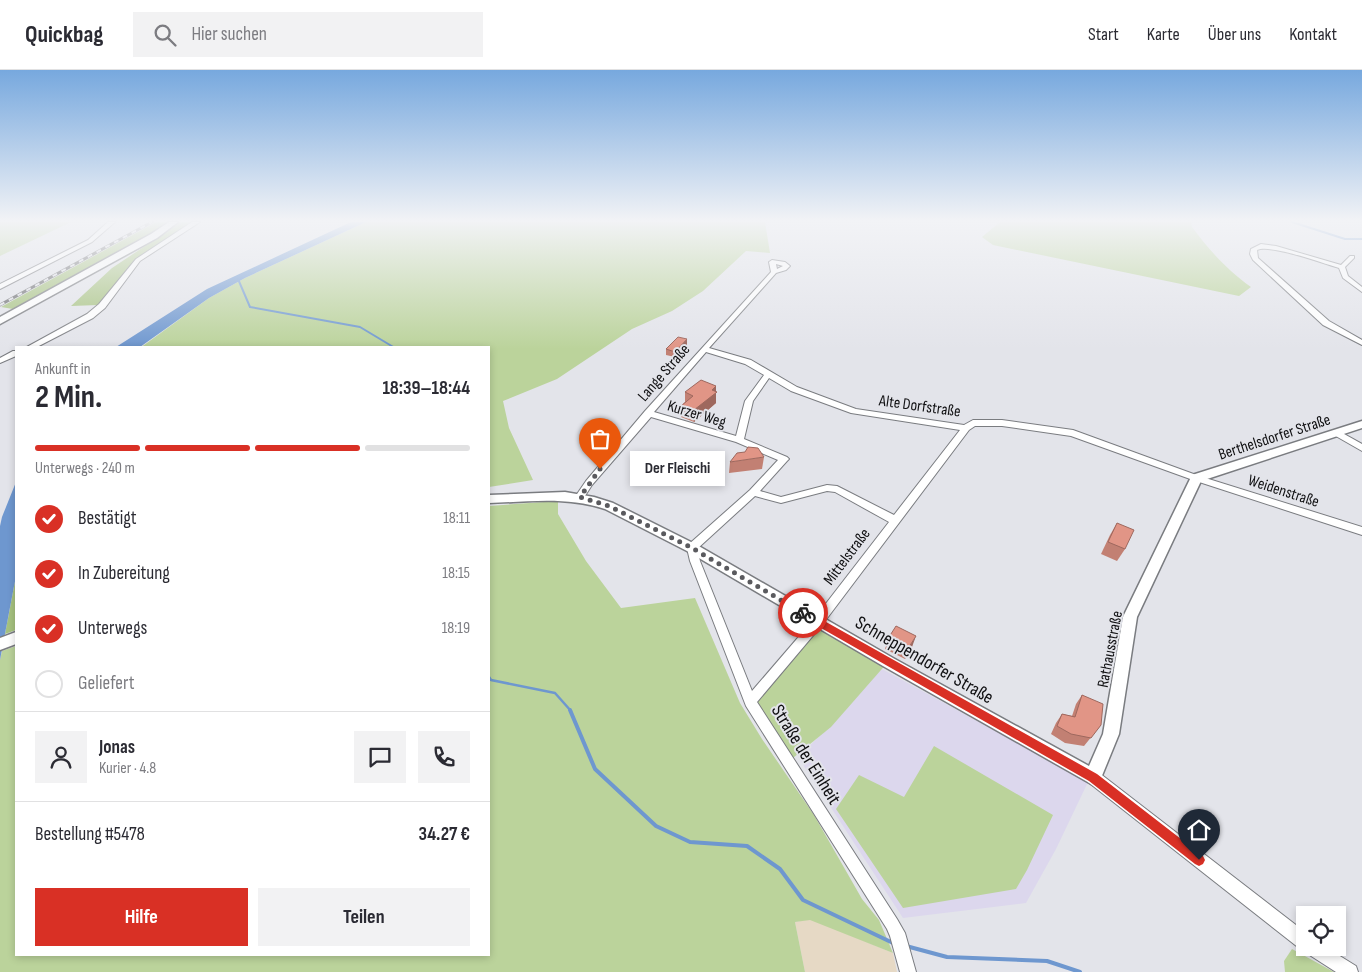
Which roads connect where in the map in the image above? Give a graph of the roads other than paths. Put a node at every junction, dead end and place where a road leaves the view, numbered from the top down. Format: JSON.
{"nodes":[{"id":1,"x":46,"y":264,"type":"edge"},
{"id":2,"x":103,"y":264,"type":"edge"},
{"id":3,"x":135,"y":264,"type":"edge"},
{"id":4,"x":1262,"y":264,"type":"edge"},
{"id":5,"x":1332,"y":264,"type":"edge"},
{"id":6,"x":1345,"y":264,"type":"edge"},
{"id":7,"x":1342,"y":267,"type":"junction"},
{"id":8,"x":774,"y":272,"type":"dead end"},
{"id":9,"x":0,"y":288,"type":"edge"},
{"id":10,"x":1362,"y":290,"type":"edge"},
{"id":11,"x":0,"y":321,"type":"edge"},
{"id":12,"x":1362,"y":343,"type":"edge"},
{"id":13,"x":32,"y":346,"type":"edge"},
{"id":14,"x":704,"y":349,"type":"junction"},
{"id":15,"x":15,"y":354,"type":"edge"},
{"id":16,"x":0,"y":361,"type":"edge"},
{"id":17,"x":768,"y":374,"type":"junction"},
{"id":18,"x":648,"y":413,"type":"junction"},
{"id":19,"x":1362,"y":424,"type":"edge"},
{"id":20,"x":966,"y":428,"type":"junction"},
{"id":21,"x":1337,"y":433,"type":"junction"},
{"id":22,"x":738,"y":440,"type":"junction"},
{"id":23,"x":1362,"y":448,"type":"edge"},
{"id":24,"x":1196,"y":478,"type":"junction"},
{"id":25,"x":753,"y":492,"type":"junction"},
{"id":26,"x":580,"y":497,"type":"junction"},
{"id":27,"x":490,"y":499,"type":"edge"},
{"id":28,"x":894,"y":520,"type":"junction"},
{"id":29,"x":1362,"y":531,"type":"edge"},
{"id":30,"x":692,"y":548,"type":"junction"},
{"id":31,"x":818,"y":622,"type":"junction"},
{"id":32,"x":15,"y":638,"type":"edge"},
{"id":33,"x":0,"y":644,"type":"edge"},
{"id":34,"x":750,"y":702,"type":"junction"},
{"id":35,"x":1093,"y":777,"type":"junction"},
{"id":36,"x":1296,"y":935,"type":"edge"},
{"id":37,"x":1326,"y":956,"type":"edge"},
{"id":38,"x":907,"y":966,"type":"edge"},
{"id":39,"x":1350,"y":972,"type":"edge"}],
"edges":[{"from":1,"to":9,"type":"street"},
{"from":2,"to":11,"type":"street"},
{"from":3,"to":13,"type":"street"},
{"from":4,"to":12,"type":"street"},
{"from":5,"to":7,"type":"street"},
{"from":6,"to":7,"type":"street"},
{"from":7,"to":10,"type":"street"},
{"from":8,"to":14,"type":"street","name":"Lange Straße"},
{"from":14,"to":17,"type":"street","name":"Alte Dorfstraße"},
{"from":14,"to":18,"type":"street","name":"Lange Straße"},
{"from":15,"to":16,"type":"street"},
{"from":17,"to":20,"type":"street","name":"Alte Dorfstraße"},
{"from":17,"to":22,"type":"street"},
{"from":18,"to":22,"type":"street","name":"Kurzer Weg"},
{"from":18,"to":26,"type":"street","name":"Lange Straße"},
{"from":19,"to":21,"type":"street","name":"Berthelsdorfer Straße"},
{"from":20,"to":24,"type":"street","name":"Alte Dorfstraße"},
{"from":20,"to":28,"type":"street","name":"Mittelstraße"},
{"from":21,"to":23,"type":"street"},
{"from":21,"to":24,"type":"street","name":"Berthelsdorfer Straße"},
{"from":22,"to":25,"type":"street","name":"Kurzer Weg"},
{"from":24,"to":29,"type":"street","name":"Weidenstraße"},
{"from":24,"to":35,"type":"street","name":"Rathausstraße"},
{"from":25,"to":28,"type":"street"},
{"from":25,"to":30,"type":"street"},
{"from":26,"to":27,"type":"street","name":"Schneppendorfer Straße"},
{"from":26,"to":30,"type":"street","name":"Schneppendorfer Straße"},
{"from":28,"to":31,"type":"street","name":"Mittelstraße"},
{"from":30,"to":31,"type":"street","name":"Schneppendorfer Straße"},
{"from":30,"to":34,"type":"street","name":"Straße der Einheit"},
{"from":31,"to":34,"type":"street","name":"Mittelstraße"},
{"from":31,"to":35,"type":"street","name":"Schneppendorfer Straße"},
{"from":32,"to":33,"type":"street"},
{"from":34,"to":38,"type":"street","name":"Straße der Einheit"},
{"from":35,"to":36,"type":"street","name":"Schneppendorfer Straße"},
{"from":37,"to":39,"type":"street"}]}
